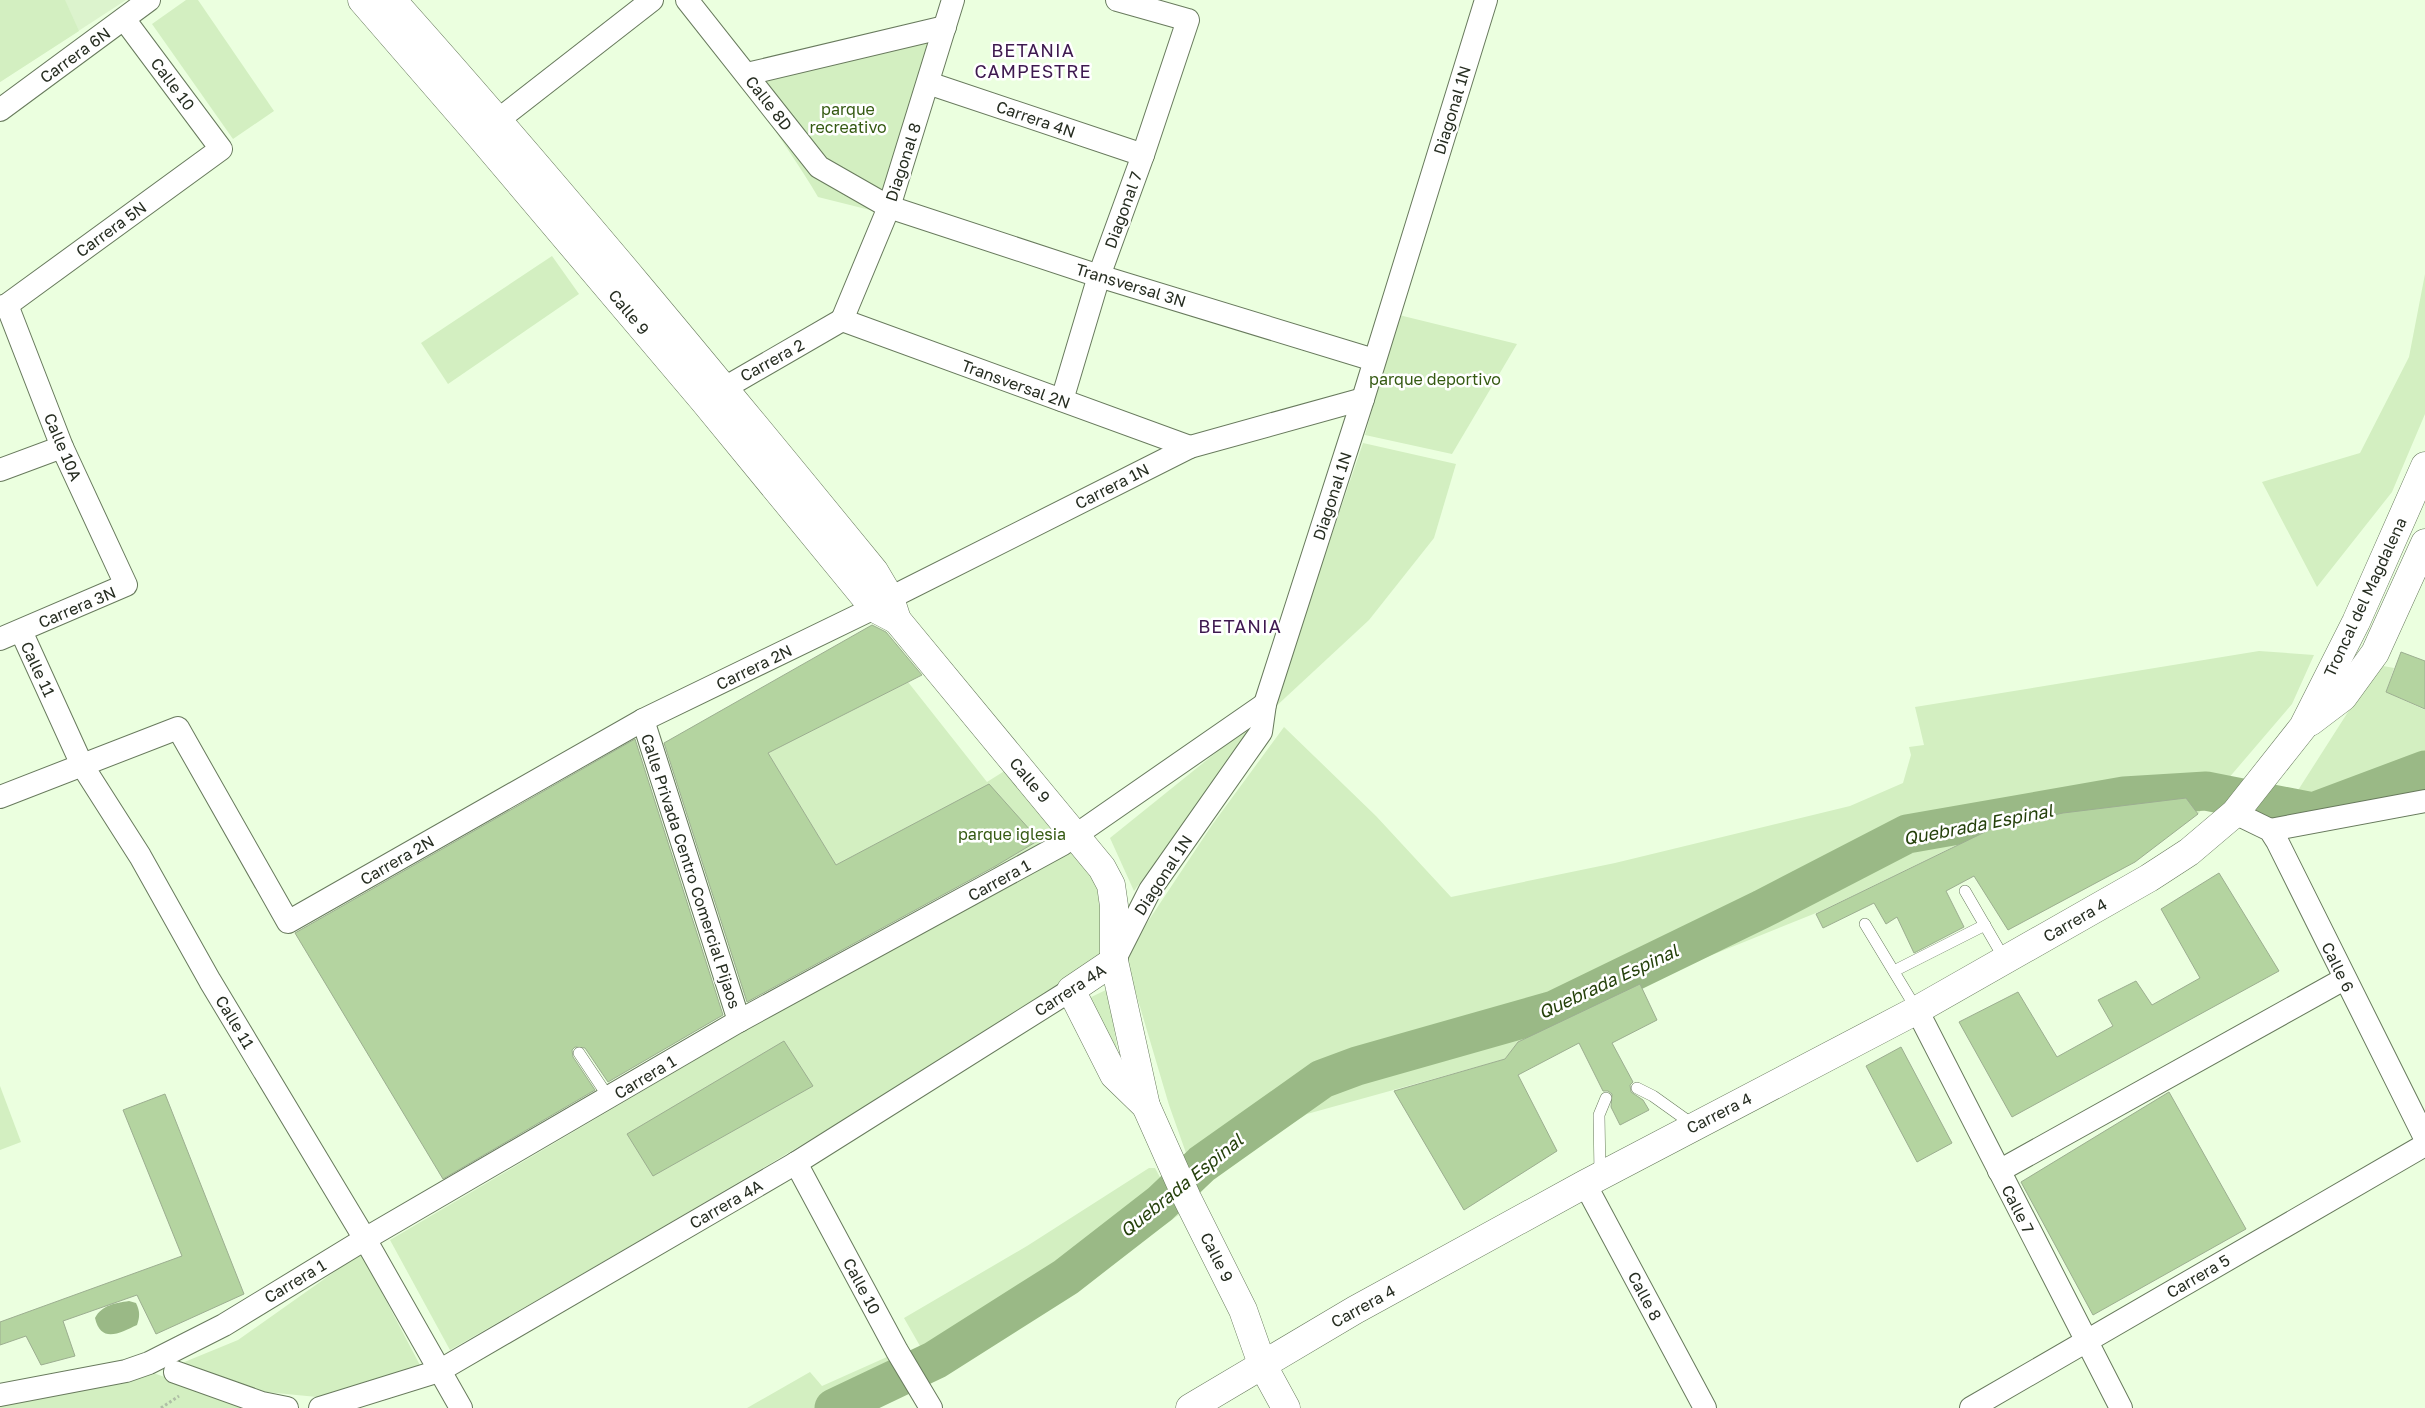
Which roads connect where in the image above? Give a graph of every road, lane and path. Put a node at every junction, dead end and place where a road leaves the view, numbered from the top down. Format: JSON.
{"nodes":[{"id":1,"x":149,"y":0,"type":"edge"},
{"id":2,"x":362,"y":0,"type":"edge"},
{"id":3,"x":392,"y":0,"type":"edge"},
{"id":4,"x":652,"y":0,"type":"edge"},
{"id":5,"x":688,"y":0,"type":"edge"},
{"id":6,"x":953,"y":0,"type":"edge"},
{"id":7,"x":1486,"y":0,"type":"edge"},
{"id":8,"x":1121,"y":1,"type":"edge"},
{"id":9,"x":124,"y":18,"type":"junction"},
{"id":10,"x":945,"y":27,"type":"junction"},
{"id":11,"x":747,"y":74,"type":"junction"},
{"id":12,"x":928,"y":83,"type":"junction"},
{"id":13,"x":0,"y":110,"type":"edge"},
{"id":14,"x":489,"y":127,"type":"junction"},
{"id":15,"x":221,"y":149,"type":"joint"},
{"id":16,"x":1143,"y":155,"type":"junction"},
{"id":17,"x":889,"y":208,"type":"junction"},
{"id":18,"x":1099,"y":276,"type":"junction"},
{"id":19,"x":4,"y":306,"type":"edge"},
{"id":20,"x":842,"y":320,"type":"junction"},
{"id":21,"x":1374,"y":360,"type":"junction"},
{"id":22,"x":714,"y":394,"type":"junction"},
{"id":23,"x":1363,"y":399,"type":"junction"},
{"id":24,"x":1062,"y":400,"type":"junction"},
{"id":25,"x":62,"y":447,"type":"junction"},
{"id":26,"x":1190,"y":447,"type":"junction"},
{"id":27,"x":2425,"y":466,"type":"edge"},
{"id":28,"x":0,"y":470,"type":"edge"},
{"id":29,"x":2425,"y":543,"type":"edge"},
{"id":30,"x":126,"y":585,"type":"joint"},
{"id":31,"x":887,"y":609,"type":"junction"},
{"id":32,"x":10,"y":635,"type":"edge"},
{"id":33,"x":1265,"y":704,"type":"junction"},
{"id":34,"x":643,"y":720,"type":"junction"},
{"id":35,"x":2302,"y":729,"type":"junction"},
{"id":36,"x":82,"y":765,"type":"junction"},
{"id":37,"x":0,"y":797,"type":"edge"},
{"id":38,"x":2425,"y":801,"type":"edge"},
{"id":39,"x":2238,"y":810,"type":"junction"},
{"id":40,"x":2270,"y":830,"type":"junction"},
{"id":41,"x":1076,"y":834,"type":"junction"},
{"id":42,"x":1965,"y":891,"type":"dead end"},
{"id":43,"x":1865,"y":924,"type":"dead end"},
{"id":44,"x":1985,"y":925,"type":"junction"},
{"id":45,"x":2005,"y":960,"type":"junction"},
{"id":46,"x":1114,"y":961,"type":"junction"},
{"id":47,"x":1894,"y":971,"type":"junction"},
{"id":48,"x":2344,"y":979,"type":"junction"},
{"id":49,"x":1071,"y":990,"type":"junction"},
{"id":50,"x":1917,"y":1010,"type":"junction"},
{"id":51,"x":739,"y":1021,"type":"junction"},
{"id":52,"x":579,"y":1053,"type":"dead end"},
{"id":53,"x":1637,"y":1088,"type":"dead end"},
{"id":54,"x":609,"y":1098,"type":"junction"},
{"id":55,"x":1606,"y":1098,"type":"dead end"},
{"id":56,"x":1146,"y":1106,"type":"junction"},
{"id":57,"x":1695,"y":1126,"type":"junction"},
{"id":58,"x":2425,"y":1138,"type":"edge"},
{"id":59,"x":2425,"y":1146,"type":"edge"},
{"id":60,"x":796,"y":1163,"type":"junction"},
{"id":61,"x":1999,"y":1171,"type":"junction"},
{"id":62,"x":1592,"y":1180,"type":"junction"},
{"id":63,"x":365,"y":1239,"type":"junction"},
{"id":64,"x":2085,"y":1341,"type":"junction"},
{"id":65,"x":1262,"y":1364,"type":"junction"},
{"id":66,"x":439,"y":1371,"type":"junction"},
{"id":67,"x":175,"y":1372,"type":"dead end"},
{"id":68,"x":0,"y":1395,"type":"edge"},
{"id":69,"x":287,"y":1408,"type":"edge"},
{"id":70,"x":320,"y":1408,"type":"edge"},
{"id":71,"x":461,"y":1408,"type":"edge"},
{"id":72,"x":931,"y":1408,"type":"edge"},
{"id":73,"x":1190,"y":1408,"type":"edge"},
{"id":74,"x":1286,"y":1408,"type":"edge"},
{"id":75,"x":1705,"y":1408,"type":"edge"},
{"id":76,"x":1971,"y":1408,"type":"edge"},
{"id":77,"x":2121,"y":1408,"type":"edge"}],
"edges":[{"from":1,"to":9,"type":"street","name":"Carrera 6N"},
{"from":2,"to":14,"type":"street","name":"Calle 9"},
{"from":3,"to":14,"type":"street","name":"Calle 9"},
{"from":4,"to":14,"type":"street"},
{"from":5,"to":11,"type":"street","name":"Calle 8D"},
{"from":6,"to":10,"type":"street","name":"Diagonal 8"},
{"from":7,"to":21,"type":"street","name":"Diagonal 1N"},
{"from":8,"to":16,"type":"street","name":"Diagonal 7"},
{"from":9,"to":13,"type":"street","name":"Carrera 6N"},
{"from":9,"to":15,"type":"street","name":"Calle 10"},
{"from":10,"to":11,"type":"street"},
{"from":10,"to":12,"type":"street","name":"Diagonal 8"},
{"from":11,"to":17,"type":"street","name":"Calle 8D"},
{"from":12,"to":16,"type":"street","name":"Carrera 4N"},
{"from":12,"to":17,"type":"street","name":"Diagonal 8"},
{"from":14,"to":22,"type":"street","name":"Calle 9"},
{"from":15,"to":19,"type":"street","name":"Carrera 5N"},
{"from":16,"to":18,"type":"street","name":"Diagonal 7"},
{"from":17,"to":18,"type":"street","name":"Transversal 3N"},
{"from":17,"to":20,"type":"street","name":"Diagonal 8"},
{"from":18,"to":21,"type":"street","name":"Transversal 3N"},
{"from":18,"to":24,"type":"street","name":"Diagonal 7"},
{"from":19,"to":25,"type":"street","name":"Calle 10A"},
{"from":20,"to":22,"type":"street","name":"Carrera 2"},
{"from":20,"to":24,"type":"street","name":"Transversal 2N"},
{"from":21,"to":23,"type":"street","name":"Diagonal 1N"},
{"from":22,"to":31,"type":"street","name":"Calle 9"},
{"from":23,"to":26,"type":"street","name":"Carrera 1N"},
{"from":23,"to":33,"type":"street","name":"Diagonal 1N"},
{"from":24,"to":26,"type":"street","name":"Transversal 2N"},
{"from":25,"to":28,"type":"street"},
{"from":25,"to":30,"type":"street","name":"Calle 10A"},
{"from":26,"to":31,"type":"street","name":"Carrera 1N"},
{"from":27,"to":35,"type":"street","name":"Troncal del Magdalena"},
{"from":29,"to":35,"type":"street","name":"Troncal del Magdalena"},
{"from":30,"to":32,"type":"street","name":"Carrera 3N"},
{"from":31,"to":34,"type":"street","name":"Carrera 2N"},
{"from":31,"to":41,"type":"street","name":"Calle 9"},
{"from":32,"to":36,"type":"street","name":"Calle 11"},
{"from":33,"to":41,"type":"street","name":"Carrera 1"},
{"from":33,"to":46,"type":"street","name":"Diagonal 1N"},
{"from":34,"to":36,"type":"street","name":"Carrera 2N"},
{"from":34,"to":51,"type":"street","name":"Calle Privada Centro Comercial Pijaos"},
{"from":35,"to":39,"type":"street","name":"Troncal del Magdalena"},
{"from":36,"to":37,"type":"street","name":"Carrera 2N"},
{"from":36,"to":63,"type":"street","name":"Calle 11"},
{"from":38,"to":40,"type":"street"},
{"from":39,"to":40,"type":"street"},
{"from":39,"to":45,"type":"street","name":"Carrera 4"},
{"from":40,"to":48,"type":"street","name":"Calle 6"},
{"from":41,"to":46,"type":"street","name":"Calle 9"},
{"from":41,"to":51,"type":"street","name":"Carrera 1"},
{"from":42,"to":44,"type":"lane"},
{"from":43,"to":47,"type":"lane"},
{"from":44,"to":45,"type":"lane"},
{"from":44,"to":47,"type":"lane"},
{"from":45,"to":50,"type":"street","name":"Carrera 4"},
{"from":46,"to":49,"type":"street","name":"Carrera 4A"},
{"from":46,"to":56,"type":"street","name":"Calle 9"},
{"from":47,"to":50,"type":"lane"},
{"from":48,"to":58,"type":"street","name":"Calle 6"},
{"from":48,"to":61,"type":"street"},
{"from":49,"to":56,"type":"street","name":"Calle 9"},
{"from":49,"to":60,"type":"street","name":"Carrera 4A"},
{"from":50,"to":57,"type":"street","name":"Carrera 4"},
{"from":50,"to":61,"type":"street","name":"Calle 7"},
{"from":51,"to":54,"type":"street","name":"Carrera 1"},
{"from":52,"to":54,"type":"lane"},
{"from":53,"to":57,"type":"lane"},
{"from":54,"to":63,"type":"street","name":"Carrera 1"},
{"from":55,"to":62,"type":"lane"},
{"from":56,"to":65,"type":"street","name":"Calle 9"},
{"from":57,"to":62,"type":"street","name":"Carrera 4"},
{"from":59,"to":64,"type":"street","name":"Carrera 5"},
{"from":60,"to":66,"type":"street","name":"Carrera 4A"},
{"from":60,"to":72,"type":"street","name":"Calle 10"},
{"from":61,"to":64,"type":"street","name":"Calle 7"},
{"from":62,"to":65,"type":"street","name":"Carrera 4"},
{"from":62,"to":75,"type":"street","name":"Calle 8"},
{"from":63,"to":66,"type":"street","name":"Calle 11"},
{"from":63,"to":68,"type":"street","name":"Carrera 1"},
{"from":64,"to":76,"type":"street","name":"Carrera 5"},
{"from":64,"to":77,"type":"street","name":"Calle 7"},
{"from":65,"to":73,"type":"street","name":"Carrera 4"},
{"from":65,"to":74,"type":"street","name":"Calle 9"},
{"from":66,"to":70,"type":"street","name":"Carrera 4A"},
{"from":66,"to":71,"type":"street","name":"Calle 11"},
{"from":67,"to":69,"type":"street"}]}
